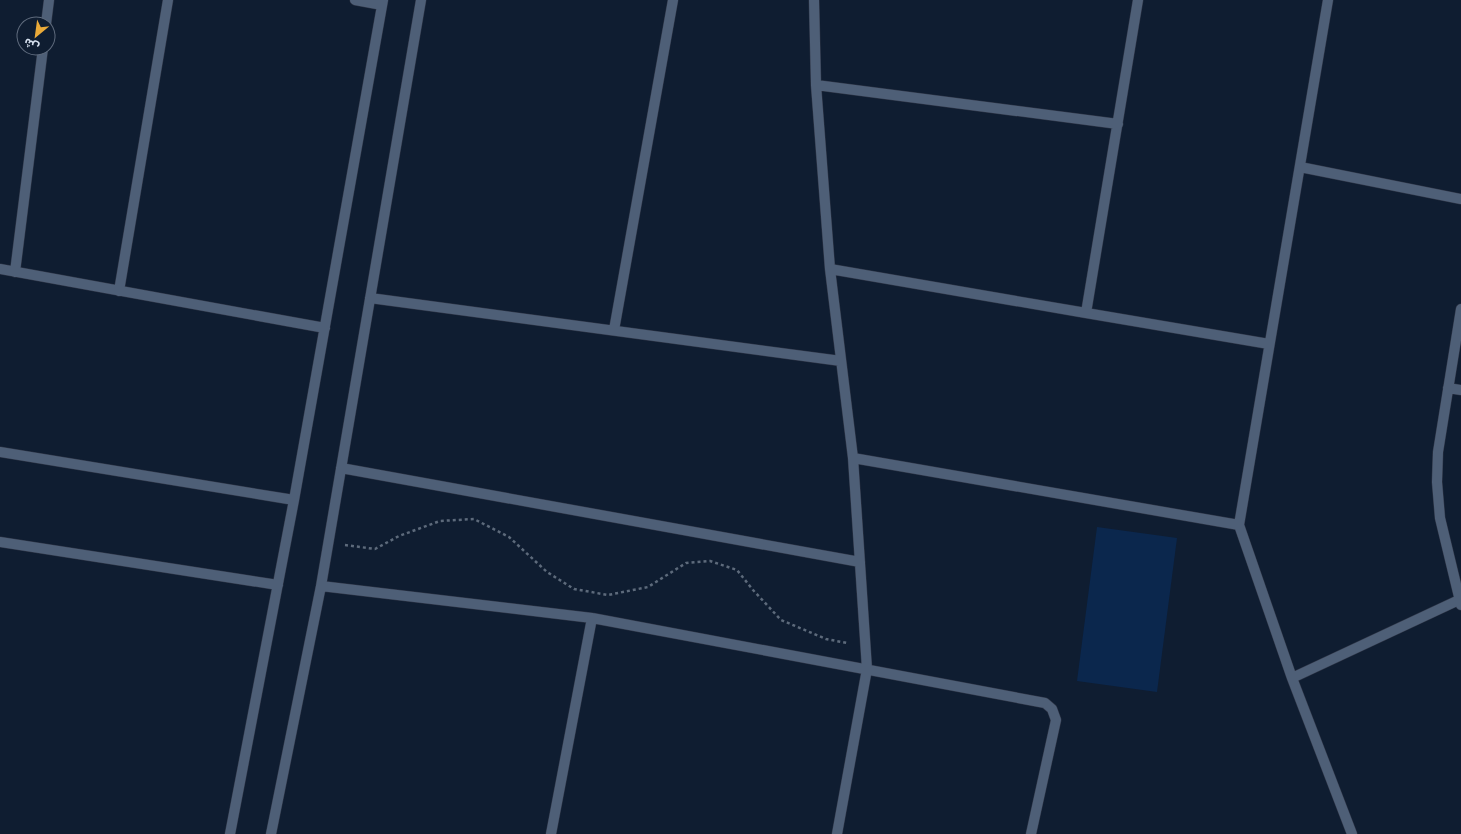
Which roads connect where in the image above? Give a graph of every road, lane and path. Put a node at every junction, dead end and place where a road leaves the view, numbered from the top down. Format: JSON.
{"nodes":[{"id":1,"x":49,"y":0,"type":"edge"},
{"id":2,"x":168,"y":0,"type":"edge"},
{"id":3,"x":355,"y":0,"type":"edge"},
{"id":4,"x":421,"y":0,"type":"edge"},
{"id":5,"x":673,"y":0,"type":"edge"},
{"id":6,"x":814,"y":0,"type":"edge"},
{"id":7,"x":1138,"y":0,"type":"edge"},
{"id":8,"x":1328,"y":0,"type":"edge"},
{"id":9,"x":382,"y":2,"type":"edge"},
{"id":10,"x":47,"y":16,"type":"edge"},
{"id":11,"x":42,"y":56,"type":"edge"},
{"id":12,"x":816,"y":85,"type":"junction"},
{"id":13,"x":1118,"y":124,"type":"junction"},
{"id":14,"x":1300,"y":167,"type":"junction"},
{"id":15,"x":1461,"y":199,"type":"edge"},
{"id":16,"x":0,"y":269,"type":"edge"},
{"id":17,"x":830,"y":269,"type":"junction"},
{"id":18,"x":15,"y":272,"type":"junction"},
{"id":19,"x":120,"y":290,"type":"junction"},
{"id":20,"x":370,"y":298,"type":"junction"},
{"id":21,"x":1461,"y":309,"type":"edge"},
{"id":22,"x":1086,"y":313,"type":"junction"},
{"id":23,"x":325,"y":328,"type":"junction"},
{"id":24,"x":614,"y":330,"type":"junction"},
{"id":25,"x":1269,"y":344,"type":"junction"},
{"id":26,"x":841,"y":361,"type":"junction"},
{"id":27,"x":1448,"y":388,"type":"junction"},
{"id":28,"x":1461,"y":390,"type":"edge"},
{"id":29,"x":0,"y":452,"type":"edge"},
{"id":30,"x":853,"y":458,"type":"junction"},
{"id":31,"x":341,"y":468,"type":"junction"},
{"id":32,"x":294,"y":500,"type":"junction"},
{"id":33,"x":1239,"y":525,"type":"junction"},
{"id":34,"x":0,"y":542,"type":"edge"},
{"id":35,"x":328,"y":543,"type":"junction"},
{"id":36,"x":860,"y":562,"type":"junction"},
{"id":37,"x":1461,"y":564,"type":"edge"},
{"id":38,"x":1452,"y":570,"type":"junction"},
{"id":39,"x":278,"y":585,"type":"junction"},
{"id":40,"x":321,"y":586,"type":"junction"},
{"id":41,"x":1460,"y":601,"type":"edge"},
{"id":42,"x":592,"y":618,"type":"junction"},
{"id":43,"x":866,"y":646,"type":"junction"},
{"id":44,"x":867,"y":669,"type":"junction"},
{"id":45,"x":1292,"y":678,"type":"junction"},
{"id":46,"x":230,"y":834,"type":"edge"},
{"id":47,"x":271,"y":834,"type":"edge"},
{"id":48,"x":551,"y":834,"type":"edge"},
{"id":49,"x":837,"y":834,"type":"edge"},
{"id":50,"x":1030,"y":834,"type":"edge"},
{"id":51,"x":1352,"y":834,"type":"edge"}],
"edges":[{"from":1,"to":10,"type":"street"},
{"from":2,"to":19,"type":"street"},
{"from":3,"to":9,"type":"street"},
{"from":4,"to":20,"type":"street"},
{"from":5,"to":24,"type":"street"},
{"from":6,"to":12,"type":"street"},
{"from":7,"to":13,"type":"street"},
{"from":8,"to":14,"type":"street"},
{"from":9,"to":23,"type":"street"},
{"from":11,"to":18,"type":"street"},
{"from":12,"to":13,"type":"street"},
{"from":12,"to":17,"type":"street"},
{"from":13,"to":22,"type":"street"},
{"from":14,"to":15,"type":"street"},
{"from":14,"to":25,"type":"street"},
{"from":16,"to":18,"type":"street"},
{"from":17,"to":22,"type":"street"},
{"from":17,"to":26,"type":"street"},
{"from":18,"to":19,"type":"street"},
{"from":19,"to":23,"type":"street"},
{"from":20,"to":24,"type":"street"},
{"from":20,"to":31,"type":"street"},
{"from":21,"to":27,"type":"street"},
{"from":22,"to":25,"type":"street"},
{"from":23,"to":32,"type":"street"},
{"from":24,"to":26,"type":"street"},
{"from":25,"to":33,"type":"street"},
{"from":26,"to":30,"type":"street"},
{"from":27,"to":28,"type":"street"},
{"from":27,"to":38,"type":"street"},
{"from":29,"to":32,"type":"street"},
{"from":30,"to":33,"type":"street"},
{"from":30,"to":36,"type":"street"},
{"from":31,"to":35,"type":"street"},
{"from":31,"to":36,"type":"street"},
{"from":32,"to":39,"type":"street"},
{"from":33,"to":45,"type":"street"},
{"from":34,"to":39,"type":"street"},
{"from":35,"to":40,"type":"street"},
{"from":35,"to":43,"type":"path"},
{"from":36,"to":43,"type":"street"},
{"from":37,"to":38,"type":"street"},
{"from":38,"to":41,"type":"street"},
{"from":39,"to":46,"type":"street"},
{"from":40,"to":42,"type":"street"},
{"from":40,"to":47,"type":"street"},
{"from":41,"to":45,"type":"street"},
{"from":42,"to":44,"type":"street"},
{"from":42,"to":48,"type":"street"},
{"from":43,"to":44,"type":"street"},
{"from":44,"to":49,"type":"street"},
{"from":44,"to":50,"type":"street"},
{"from":45,"to":51,"type":"street"}]}
